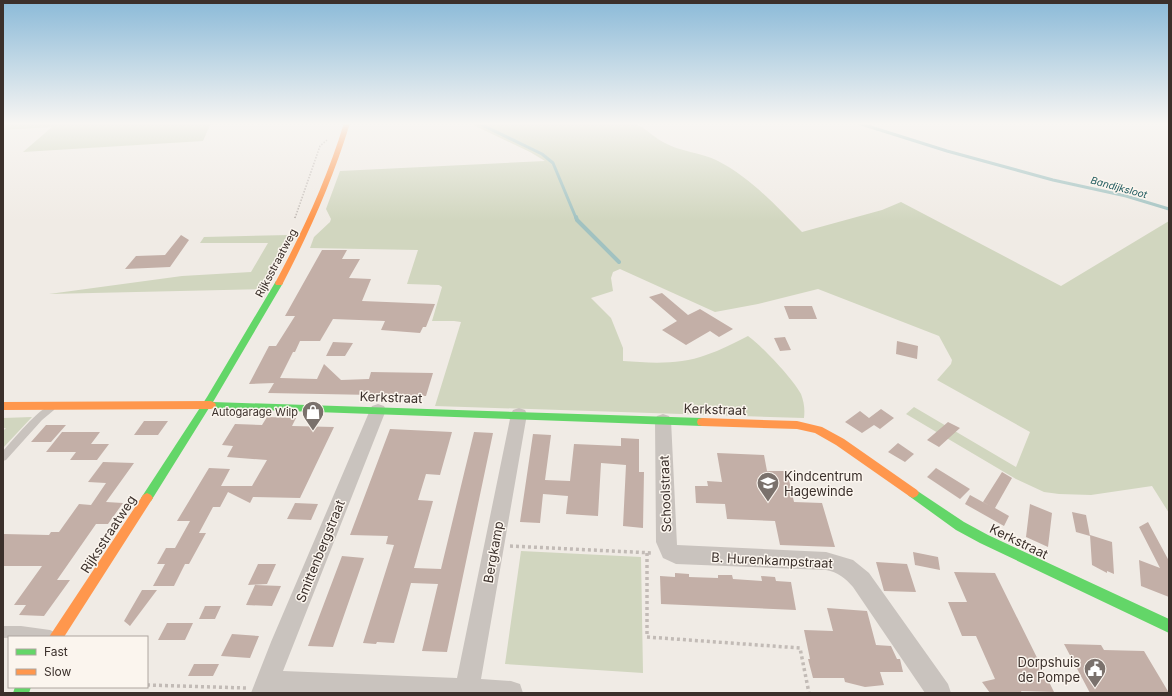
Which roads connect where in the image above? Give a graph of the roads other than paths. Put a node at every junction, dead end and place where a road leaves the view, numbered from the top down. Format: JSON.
{"nodes":[{"id":1,"x":338,"y":155,"type":"edge"},
{"id":2,"x":207,"y":405,"type":"junction"},
{"id":3,"x":3,"y":406,"type":"edge"},
{"id":4,"x":53,"y":406,"type":"junction"},
{"id":5,"x":378,"y":410,"type":"junction"},
{"id":6,"x":519,"y":414,"type":"junction"},
{"id":7,"x":663,"y":420,"type":"junction"},
{"id":8,"x":3,"y":457,"type":"edge"},
{"id":9,"x":677,"y":554,"type":"joint"},
{"id":10,"x":1169,"y":626,"type":"edge"},
{"id":11,"x":3,"y":632,"type":"edge"},
{"id":12,"x":57,"y":636,"type":"edge"},
{"id":13,"x":265,"y":688,"type":"edge"},
{"id":14,"x":468,"y":691,"type":"junction"},
{"id":15,"x":511,"y":693,"type":"edge"},
{"id":16,"x":939,"y":693,"type":"edge"}],
"edges":[{"from":1,"to":2,"type":"street","name":"Rijksstraatweg"},
{"from":2,"to":4,"type":"street"},
{"from":2,"to":5,"type":"street","name":"Kerkstraat"},
{"from":2,"to":12,"type":"street","name":"Rijksstraatweg"},
{"from":3,"to":4,"type":"street"},
{"from":4,"to":8,"type":"lane"},
{"from":5,"to":6,"type":"street","name":"Kerkstraat"},
{"from":5,"to":13,"type":"street","name":"Smittenbergstraat"},
{"from":6,"to":7,"type":"street","name":"Kerkstraat"},
{"from":6,"to":14,"type":"street","name":"Bergkamp"},
{"from":7,"to":9,"type":"street","name":"Schoolstraat"},
{"from":7,"to":10,"type":"street","name":"Kerkstraat"},
{"from":9,"to":16,"type":"street","name":"B. Hurenkampstraat"},
{"from":11,"to":12,"type":"lane"},
{"from":13,"to":14,"type":"street"},
{"from":14,"to":15,"type":"street"}]}
